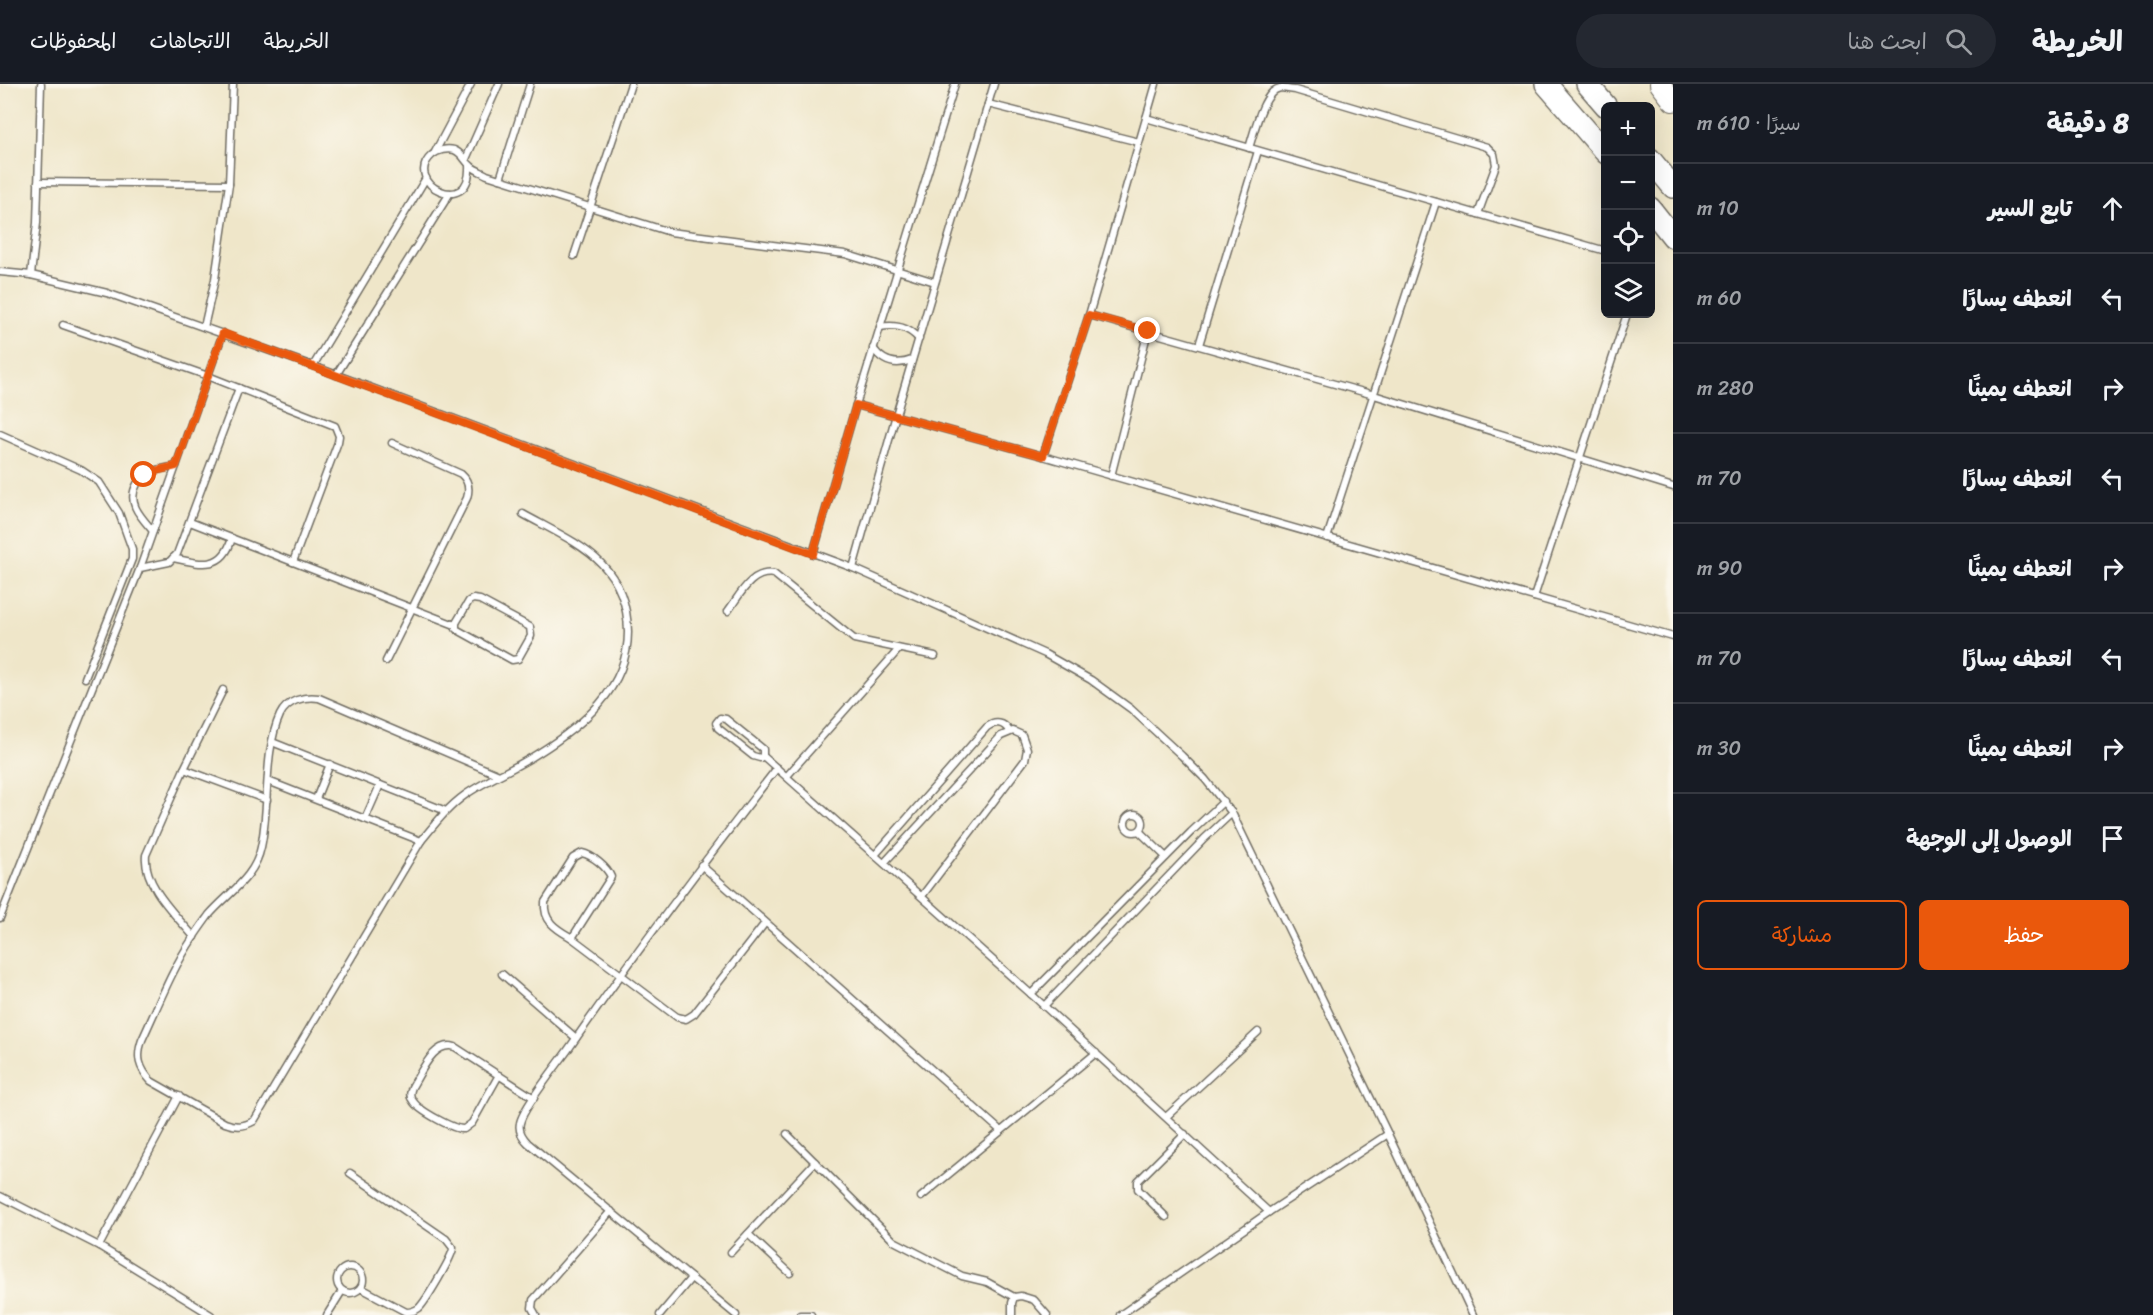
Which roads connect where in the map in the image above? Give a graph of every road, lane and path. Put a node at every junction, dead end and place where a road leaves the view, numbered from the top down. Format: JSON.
{"nodes":[{"id":1,"x":41,"y":84,"type":"edge"},
{"id":2,"x":233,"y":84,"type":"edge"},
{"id":3,"x":471,"y":84,"type":"edge"},
{"id":4,"x":500,"y":84,"type":"edge"},
{"id":5,"x":530,"y":84,"type":"edge"},
{"id":6,"x":631,"y":84,"type":"edge"},
{"id":7,"x":955,"y":84,"type":"edge"},
{"id":8,"x":994,"y":84,"type":"edge"},
{"id":9,"x":1156,"y":84,"type":"edge"},
{"id":10,"x":1546,"y":84,"type":"edge"},
{"id":11,"x":1587,"y":84,"type":"edge"},
{"id":12,"x":1660,"y":84,"type":"edge"},
{"id":13,"x":1673,"y":101,"type":"edge"},
{"id":14,"x":1603,"y":102,"type":"edge"},
{"id":15,"x":988,"y":104,"type":"junction"},
{"id":16,"x":1146,"y":118,"type":"junction"},
{"id":17,"x":1139,"y":142,"type":"junction"},
{"id":18,"x":1249,"y":148,"type":"junction"},
{"id":19,"x":1601,"y":148,"type":"edge"},
{"id":20,"x":1258,"y":151,"type":"junction"},
{"id":21,"x":435,"y":153,"type":"junction"},
{"id":22,"x":467,"y":162,"type":"junction"},
{"id":23,"x":1655,"y":165,"type":"edge"},
{"id":24,"x":426,"y":178,"type":"junction"},
{"id":25,"x":500,"y":179,"type":"junction"},
{"id":26,"x":38,"y":182,"type":"junction"},
{"id":27,"x":229,"y":184,"type":"junction"},
{"id":28,"x":1673,"y":187,"type":"edge"},
{"id":29,"x":450,"y":193,"type":"junction"},
{"id":30,"x":1436,"y":202,"type":"junction"},
{"id":31,"x":591,"y":208,"type":"junction"},
{"id":32,"x":1652,"y":210,"type":"edge"},
{"id":33,"x":1479,"y":214,"type":"junction"},
{"id":34,"x":1673,"y":237,"type":"edge"},
{"id":35,"x":1601,"y":250,"type":"edge"},
{"id":36,"x":574,"y":256,"type":"dead end"},
{"id":37,"x":898,"y":270,"type":"junction"},
{"id":38,"x":0,"y":272,"type":"edge"},
{"id":39,"x":31,"y":275,"type":"junction"},
{"id":40,"x":935,"y":282,"type":"junction"},
{"id":41,"x":1089,"y":315,"type":"junction"},
{"id":42,"x":1626,"y":318,"type":"edge"},
{"id":43,"x":63,"y":325,"type":"dead end"},
{"id":44,"x":204,"y":327,"type":"junction"},
{"id":45,"x":880,"y":327,"type":"junction"},
{"id":46,"x":1148,"y":331,"type":"junction"},
{"id":47,"x":223,"y":333,"type":"junction"},
{"id":48,"x":919,"y":339,"type":"junction"},
{"id":49,"x":1199,"y":345,"type":"junction"},
{"id":50,"x":873,"y":348,"type":"junction"},
{"id":51,"x":912,"y":360,"type":"junction"},
{"id":52,"x":313,"y":366,"type":"junction"},
{"id":53,"x":336,"y":375,"type":"junction"},
{"id":54,"x":208,"y":376,"type":"junction"},
{"id":55,"x":239,"y":388,"type":"junction"},
{"id":56,"x":1374,"y":395,"type":"junction"},
{"id":57,"x":856,"y":405,"type":"junction"},
{"id":58,"x":896,"y":415,"type":"junction"},
{"id":59,"x":0,"y":435,"type":"edge"},
{"id":60,"x":392,"y":443,"type":"dead end"},
{"id":61,"x":1043,"y":456,"type":"junction"},
{"id":62,"x":1579,"y":460,"type":"junction"},
{"id":63,"x":176,"y":466,"type":"junction"},
{"id":64,"x":1111,"y":476,"type":"junction"},
{"id":65,"x":1673,"y":487,"type":"edge"},
{"id":66,"x":523,"y":514,"type":"dead end"},
{"id":67,"x":190,"y":522,"type":"junction"},
{"id":68,"x":153,"y":531,"type":"junction"},
{"id":69,"x":232,"y":538,"type":"junction"},
{"id":70,"x":1328,"y":538,"type":"junction"},
{"id":71,"x":813,"y":554,"type":"junction"},
{"id":72,"x":173,"y":558,"type":"junction"},
{"id":73,"x":293,"y":562,"type":"junction"},
{"id":74,"x":140,"y":568,"type":"junction"},
{"id":75,"x":854,"y":568,"type":"junction"},
{"id":76,"x":1534,"y":597,"type":"junction"},
{"id":77,"x":413,"y":608,"type":"junction"},
{"id":78,"x":728,"y":611,"type":"dead end"},
{"id":79,"x":455,"y":625,"type":"junction"},
{"id":80,"x":1673,"y":637,"type":"edge"},
{"id":81,"x":899,"y":649,"type":"junction"},
{"id":82,"x":935,"y":656,"type":"dead end"},
{"id":83,"x":386,"y":661,"type":"dead end"},
{"id":84,"x":85,"y":678,"type":"dead end"},
{"id":85,"x":223,"y":690,"type":"dead end"},
{"id":86,"x":1009,"y":731,"type":"junction"},
{"id":87,"x":272,"y":742,"type":"junction"},
{"id":88,"x":763,"y":756,"type":"junction"},
{"id":89,"x":330,"y":764,"type":"junction"},
{"id":90,"x":777,"y":768,"type":"junction"},
{"id":91,"x":184,"y":769,"type":"junction"},
{"id":92,"x":947,"y":772,"type":"junction"},
{"id":93,"x":499,"y":775,"type":"junction"},
{"id":94,"x":787,"y":776,"type":"junction"},
{"id":95,"x":268,"y":781,"type":"junction"},
{"id":96,"x":959,"y":782,"type":"junction"},
{"id":97,"x":380,"y":784,"type":"junction"},
{"id":98,"x":267,"y":800,"type":"junction"},
{"id":99,"x":316,"y":800,"type":"junction"},
{"id":100,"x":1224,"y":801,"type":"junction"},
{"id":101,"x":446,"y":811,"type":"junction"},
{"id":102,"x":912,"y":813,"type":"junction"},
{"id":103,"x":1232,"y":813,"type":"junction"},
{"id":104,"x":365,"y":819,"type":"junction"},
{"id":105,"x":922,"y":822,"type":"junction"},
{"id":106,"x":1139,"y":831,"type":"dead end"},
{"id":107,"x":421,"y":840,"type":"junction"},
{"id":108,"x":875,"y":855,"type":"junction"},
{"id":109,"x":1166,"y":857,"type":"junction"},
{"id":110,"x":884,"y":863,"type":"junction"},
{"id":111,"x":701,"y":865,"type":"junction"},
{"id":112,"x":922,"y":896,"type":"junction"},
{"id":113,"x":0,"y":918,"type":"edge"},
{"id":114,"x":765,"y":923,"type":"junction"},
{"id":115,"x":194,"y":937,"type":"junction"},
{"id":116,"x":572,"y":939,"type":"junction"},
{"id":117,"x":502,"y":974,"type":"dead end"},
{"id":118,"x":620,"y":975,"type":"junction"},
{"id":119,"x":1031,"y":994,"type":"junction"},
{"id":120,"x":1044,"y":1006,"type":"junction"},
{"id":121,"x":1258,"y":1032,"type":"dead end"},
{"id":122,"x":576,"y":1038,"type":"junction"},
{"id":123,"x":1096,"y":1053,"type":"junction"},
{"id":124,"x":499,"y":1075,"type":"junction"},
{"id":125,"x":178,"y":1096,"type":"junction"},
{"id":126,"x":534,"y":1098,"type":"junction"},
{"id":127,"x":1166,"y":1117,"type":"junction"},
{"id":128,"x":1001,"y":1131,"type":"junction"},
{"id":129,"x":787,"y":1134,"type":"dead end"},
{"id":130,"x":1185,"y":1134,"type":"junction"},
{"id":131,"x":1388,"y":1134,"type":"junction"},
{"id":132,"x":814,"y":1162,"type":"junction"},
{"id":133,"x":350,"y":1173,"type":"dead end"},
{"id":134,"x":0,"y":1197,"type":"edge"},
{"id":135,"x":921,"y":1197,"type":"dead end"},
{"id":136,"x":611,"y":1211,"type":"junction"},
{"id":137,"x":1269,"y":1212,"type":"junction"},
{"id":138,"x":1166,"y":1217,"type":"dead end"},
{"id":139,"x":748,"y":1234,"type":"junction"},
{"id":140,"x":99,"y":1246,"type":"junction"},
{"id":141,"x":731,"y":1252,"type":"dead end"},
{"id":142,"x":790,"y":1273,"type":"dead end"},
{"id":143,"x":692,"y":1278,"type":"junction"},
{"id":144,"x":361,"y":1288,"type":"junction"},
{"id":145,"x":342,"y":1291,"type":"junction"},
{"id":146,"x":1014,"y":1297,"type":"junction"},
{"id":147,"x":210,"y":1315,"type":"edge"},
{"id":148,"x":327,"y":1315,"type":"edge"},
{"id":149,"x":536,"y":1315,"type":"edge"},
{"id":150,"x":660,"y":1315,"type":"edge"},
{"id":151,"x":736,"y":1315,"type":"edge"},
{"id":152,"x":800,"y":1315,"type":"edge"},
{"id":153,"x":811,"y":1315,"type":"edge"},
{"id":154,"x":1012,"y":1315,"type":"edge"},
{"id":155,"x":1047,"y":1315,"type":"edge"},
{"id":156,"x":1120,"y":1315,"type":"edge"},
{"id":157,"x":1473,"y":1315,"type":"edge"}],
"edges":[{"from":1,"to":26,"type":"lane"},
{"from":2,"to":27,"type":"lane"},
{"from":3,"to":21,"type":"lane"},
{"from":4,"to":22,"type":"lane"},
{"from":5,"to":25,"type":"lane"},
{"from":6,"to":31,"type":"lane"},
{"from":7,"to":37,"type":"lane"},
{"from":8,"to":15,"type":"lane"},
{"from":9,"to":16,"type":"lane"},
{"from":10,"to":19,"type":"highway"},
{"from":11,"to":14,"type":"highway"},
{"from":12,"to":13,"type":"main road"},
{"from":15,"to":17,"type":"lane"},
{"from":15,"to":40,"type":"lane"},
{"from":16,"to":17,"type":"lane"},
{"from":16,"to":18,"type":"lane"},
{"from":17,"to":41,"type":"lane"},
{"from":18,"to":20,"type":"lane"},
{"from":18,"to":33,"type":"lane"},
{"from":20,"to":30,"type":"lane"},
{"from":20,"to":49,"type":"lane"},
{"from":21,"to":22,"type":"lane"},
{"from":21,"to":24,"type":"lane"},
{"from":22,"to":25,"type":"lane"},
{"from":22,"to":29,"type":"lane"},
{"from":23,"to":28,"type":"highway"},
{"from":24,"to":29,"type":"lane"},
{"from":24,"to":52,"type":"lane"},
{"from":25,"to":31,"type":"lane"},
{"from":26,"to":27,"type":"lane"},
{"from":26,"to":39,"type":"lane"},
{"from":27,"to":44,"type":"lane"},
{"from":29,"to":53,"type":"lane"},
{"from":30,"to":33,"type":"lane"},
{"from":30,"to":56,"type":"lane"},
{"from":31,"to":36,"type":"lane"},
{"from":31,"to":37,"type":"lane"},
{"from":32,"to":34,"type":"highway"},
{"from":33,"to":35,"type":"lane"},
{"from":37,"to":40,"type":"lane"},
{"from":37,"to":45,"type":"lane"},
{"from":38,"to":39,"type":"lane"},
{"from":39,"to":44,"type":"lane"},
{"from":40,"to":48,"type":"lane"},
{"from":41,"to":46,"type":"lane"},
{"from":41,"to":61,"type":"lane"},
{"from":42,"to":62,"type":"lane"},
{"from":43,"to":54,"type":"lane"},
{"from":44,"to":47,"type":"lane"},
{"from":45,"to":48,"type":"lane"},
{"from":45,"to":50,"type":"lane"},
{"from":46,"to":49,"type":"lane"},
{"from":46,"to":64,"type":"lane"},
{"from":47,"to":52,"type":"lane"},
{"from":47,"to":54,"type":"lane"},
{"from":48,"to":51,"type":"lane"},
{"from":49,"to":56,"type":"lane"},
{"from":50,"to":51,"type":"lane"},
{"from":50,"to":57,"type":"lane"},
{"from":51,"to":58,"type":"lane"},
{"from":52,"to":53,"type":"lane"},
{"from":53,"to":71,"type":"lane"},
{"from":54,"to":55,"type":"lane"},
{"from":54,"to":63,"type":"lane"},
{"from":55,"to":67,"type":"lane"},
{"from":55,"to":73,"type":"lane"},
{"from":56,"to":62,"type":"lane"},
{"from":56,"to":70,"type":"lane"},
{"from":57,"to":58,"type":"lane"},
{"from":57,"to":71,"type":"lane"},
{"from":58,"to":61,"type":"lane"},
{"from":58,"to":75,"type":"lane"},
{"from":59,"to":84,"type":"lane"},
{"from":60,"to":77,"type":"lane"},
{"from":61,"to":64,"type":"lane"},
{"from":62,"to":65,"type":"lane"},
{"from":62,"to":76,"type":"lane"},
{"from":63,"to":68,"type":"lane"},
{"from":63,"to":68,"type":"lane"},
{"from":64,"to":70,"type":"lane"},
{"from":66,"to":93,"type":"lane"},
{"from":67,"to":69,"type":"lane"},
{"from":67,"to":72,"type":"lane"},
{"from":68,"to":74,"type":"lane"},
{"from":69,"to":72,"type":"lane"},
{"from":69,"to":73,"type":"lane"},
{"from":70,"to":76,"type":"lane"},
{"from":71,"to":75,"type":"lane"},
{"from":72,"to":74,"type":"lane"},
{"from":73,"to":77,"type":"lane"},
{"from":74,"to":113,"type":"lane"},
{"from":75,"to":100,"type":"lane"},
{"from":76,"to":80,"type":"lane"},
{"from":77,"to":79,"type":"lane"},
{"from":77,"to":83,"type":"lane"},
{"from":78,"to":81,"type":"lane"},
{"from":79,"to":79,"type":"lane"},
{"from":81,"to":82,"type":"lane"},
{"from":81,"to":94,"type":"lane"},
{"from":85,"to":91,"type":"lane"},
{"from":86,"to":92,"type":"lane"},
{"from":86,"to":96,"type":"lane"},
{"from":86,"to":112,"type":"lane"},
{"from":87,"to":89,"type":"lane"},
{"from":87,"to":93,"type":"lane"},
{"from":87,"to":95,"type":"lane"},
{"from":88,"to":88,"type":"lane"},
{"from":88,"to":90,"type":"lane"},
{"from":89,"to":97,"type":"lane"},
{"from":89,"to":99,"type":"lane"},
{"from":90,"to":94,"type":"lane"},
{"from":90,"to":111,"type":"lane"},
{"from":91,"to":98,"type":"lane"},
{"from":91,"to":115,"type":"lane"},
{"from":92,"to":96,"type":"lane"},
{"from":92,"to":102,"type":"lane"},
{"from":93,"to":101,"type":"lane"},
{"from":94,"to":108,"type":"lane"},
{"from":95,"to":98,"type":"lane"},
{"from":95,"to":99,"type":"lane"},
{"from":96,"to":105,"type":"lane"},
{"from":97,"to":101,"type":"lane"},
{"from":97,"to":104,"type":"lane"},
{"from":98,"to":115,"type":"lane"},
{"from":99,"to":104,"type":"lane"},
{"from":100,"to":103,"type":"lane"},
{"from":100,"to":109,"type":"lane"},
{"from":101,"to":107,"type":"lane"},
{"from":102,"to":105,"type":"lane"},
{"from":102,"to":108,"type":"lane"},
{"from":103,"to":120,"type":"lane"},
{"from":103,"to":131,"type":"lane"},
{"from":104,"to":107,"type":"lane"},
{"from":105,"to":110,"type":"lane"},
{"from":106,"to":109,"type":"lane"},
{"from":107,"to":125,"type":"lane"},
{"from":108,"to":110,"type":"lane"},
{"from":109,"to":119,"type":"lane"},
{"from":110,"to":112,"type":"lane"},
{"from":111,"to":114,"type":"lane"},
{"from":111,"to":118,"type":"lane"},
{"from":112,"to":119,"type":"lane"},
{"from":114,"to":118,"type":"lane"},
{"from":114,"to":128,"type":"lane"},
{"from":115,"to":125,"type":"lane"},
{"from":116,"to":116,"type":"lane"},
{"from":116,"to":118,"type":"lane"},
{"from":117,"to":122,"type":"lane"},
{"from":118,"to":122,"type":"lane"},
{"from":119,"to":120,"type":"lane"},
{"from":120,"to":123,"type":"lane"},
{"from":121,"to":127,"type":"lane"},
{"from":122,"to":126,"type":"lane"},
{"from":123,"to":127,"type":"lane"},
{"from":123,"to":128,"type":"lane"},
{"from":124,"to":124,"type":"lane"},
{"from":124,"to":126,"type":"lane"},
{"from":125,"to":140,"type":"lane"},
{"from":126,"to":136,"type":"lane"},
{"from":127,"to":130,"type":"lane"},
{"from":128,"to":135,"type":"lane"},
{"from":129,"to":132,"type":"lane"},
{"from":130,"to":137,"type":"lane"},
{"from":130,"to":138,"type":"lane"},
{"from":131,"to":137,"type":"lane"},
{"from":131,"to":157,"type":"lane"},
{"from":132,"to":139,"type":"lane"},
{"from":132,"to":146,"type":"lane"},
{"from":133,"to":144,"type":"lane"},
{"from":134,"to":140,"type":"lane"},
{"from":136,"to":143,"type":"lane"},
{"from":136,"to":149,"type":"lane"},
{"from":137,"to":156,"type":"lane"},
{"from":139,"to":141,"type":"lane"},
{"from":139,"to":142,"type":"lane"},
{"from":140,"to":147,"type":"lane"},
{"from":143,"to":150,"type":"lane"},
{"from":143,"to":151,"type":"lane"},
{"from":144,"to":145,"type":"lane"},
{"from":144,"to":145,"type":"lane"},
{"from":145,"to":148,"type":"lane"},
{"from":146,"to":154,"type":"lane"},
{"from":146,"to":155,"type":"lane"},
{"from":152,"to":153,"type":"lane"}]}
